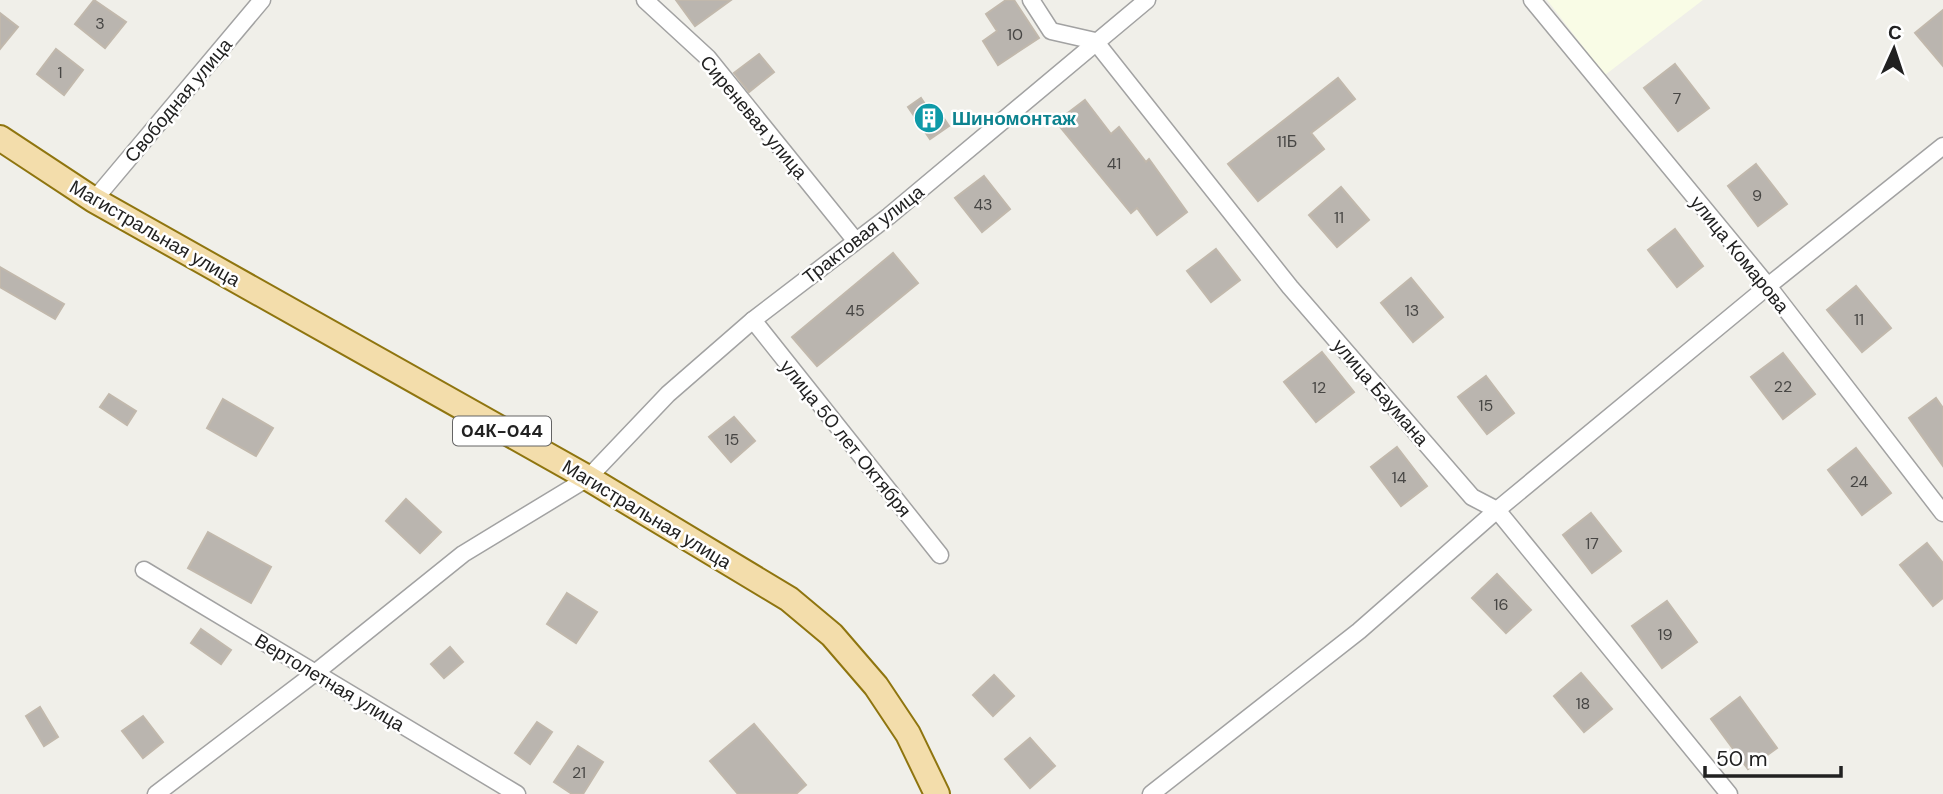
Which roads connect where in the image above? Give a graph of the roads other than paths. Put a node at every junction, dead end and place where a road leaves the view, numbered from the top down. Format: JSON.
{"nodes":[{"id":1,"x":262,"y":0,"type":"edge"},
{"id":2,"x":645,"y":0,"type":"edge"},
{"id":3,"x":1031,"y":0,"type":"edge"},
{"id":4,"x":1147,"y":0,"type":"edge"},
{"id":5,"x":1532,"y":0,"type":"edge"},
{"id":6,"x":1096,"y":41,"type":"junction"},
{"id":7,"x":0,"y":138,"type":"edge"},
{"id":8,"x":1943,"y":146,"type":"edge"},
{"id":9,"x":94,"y":200,"type":"junction"},
{"id":10,"x":855,"y":240,"type":"junction"},
{"id":11,"x":1768,"y":286,"type":"junction"},
{"id":12,"x":753,"y":320,"type":"junction"},
{"id":13,"x":588,"y":478,"type":"junction"},
{"id":14,"x":1497,"y":510,"type":"junction"},
{"id":15,"x":1943,"y":513,"type":"edge"},
{"id":16,"x":940,"y":555,"type":"dead end"},
{"id":17,"x":144,"y":570,"type":"dead end"},
{"id":18,"x":315,"y":673,"type":"junction"},
{"id":19,"x":156,"y":794,"type":"edge"},
{"id":20,"x":517,"y":794,"type":"edge"},
{"id":21,"x":937,"y":794,"type":"edge"},
{"id":22,"x":1150,"y":794,"type":"edge"},
{"id":23,"x":1729,"y":794,"type":"edge"}],
"edges":[{"from":1,"to":9,"type":"street","name":"Свободная улица"},
{"from":2,"to":10,"type":"street","name":"Сиреневая улица"},
{"from":3,"to":6,"type":"street"},
{"from":4,"to":6,"type":"street","name":"Трактовая улица"},
{"from":5,"to":11,"type":"street","name":"улица Комарова"},
{"from":6,"to":10,"type":"street","name":"Трактовая улица"},
{"from":6,"to":14,"type":"street","name":"улица Баумана"},
{"from":7,"to":9,"type":"main road","name":"Магистральная улица","number":"04К-044"},
{"from":8,"to":11,"type":"street"},
{"from":9,"to":13,"type":"main road","name":"Магистральная улица","number":"04К-044"},
{"from":10,"to":12,"type":"street","name":"Трактовая улица"},
{"from":11,"to":14,"type":"street"},
{"from":11,"to":15,"type":"street","name":"улица Комарова"},
{"from":12,"to":13,"type":"street","name":"Трактовая улица"},
{"from":12,"to":16,"type":"street","name":"улица 50 лет Октября"},
{"from":13,"to":18,"type":"street","name":"Трактовая улица"},
{"from":13,"to":21,"type":"main road","name":"Магистральная улица","number":"04К-044"},
{"from":14,"to":22,"type":"street"},
{"from":14,"to":23,"type":"street","name":"улица Баумана"},
{"from":17,"to":18,"type":"street","name":"Вертолетная улица"},
{"from":18,"to":19,"type":"street","name":"Трактовая улица"},
{"from":18,"to":20,"type":"street","name":"Вертолетная улица"}]}
